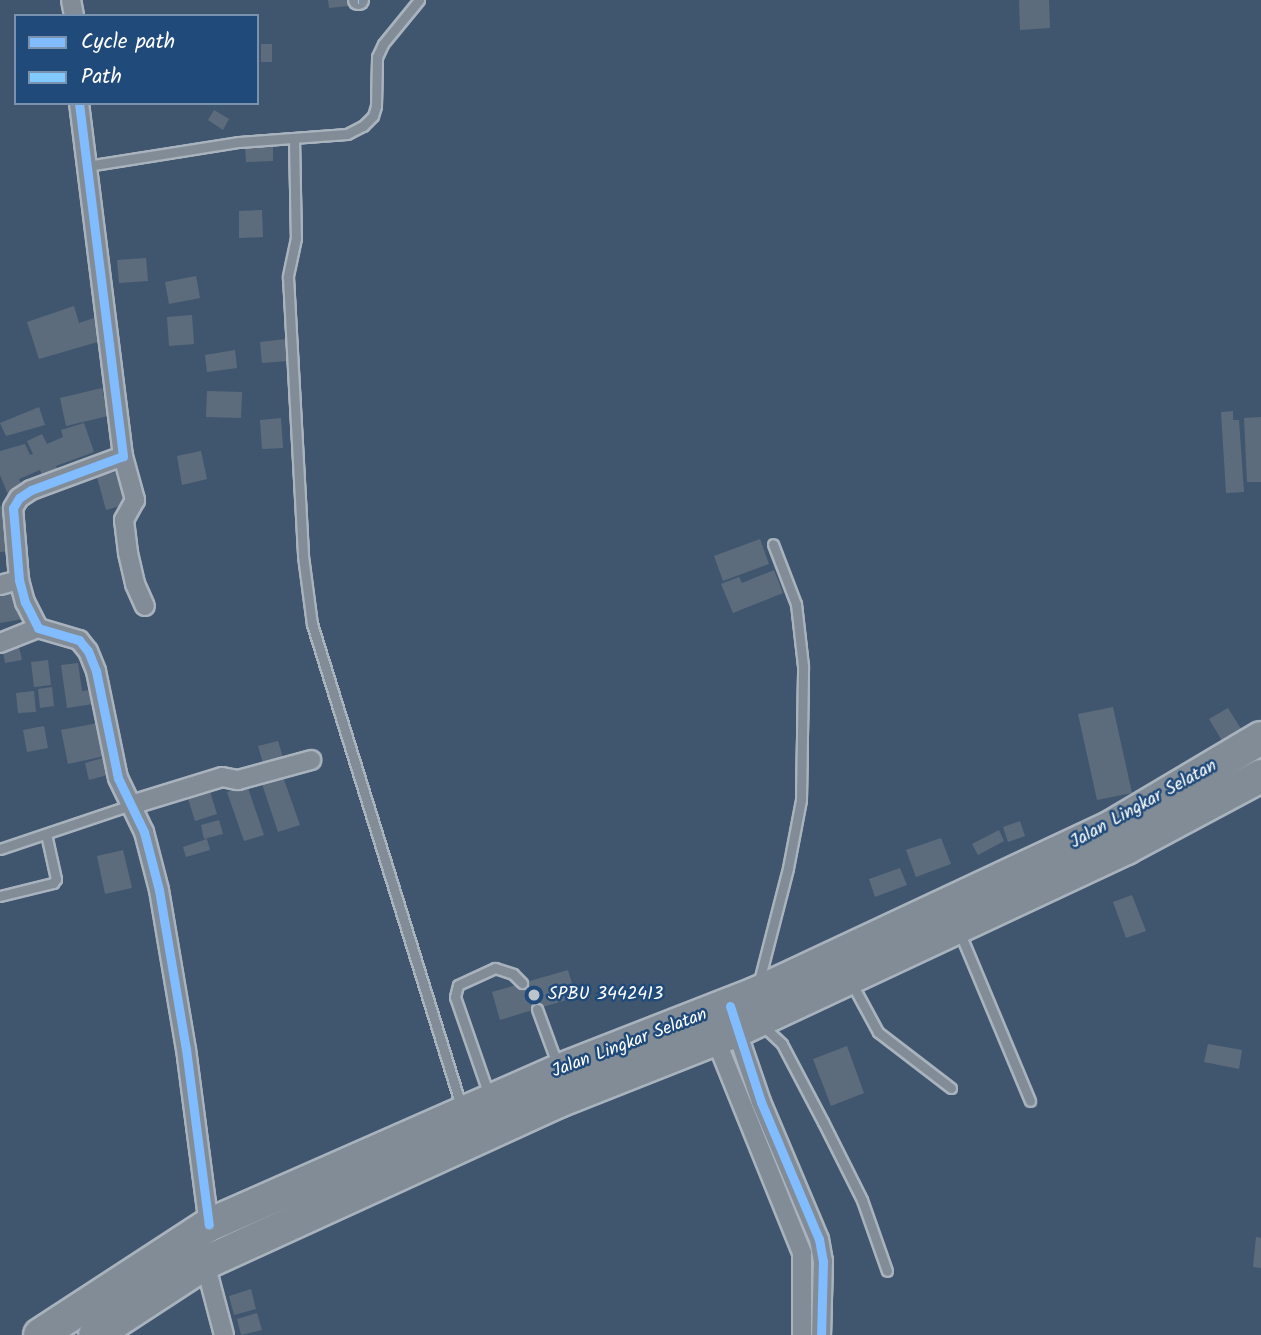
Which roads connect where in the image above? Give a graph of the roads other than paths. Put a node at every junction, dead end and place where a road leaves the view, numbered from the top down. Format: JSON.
{"nodes":[{"id":1,"x":419,"y":0,"type":"edge"},
{"id":2,"x":79,"y":105,"type":"edge"},
{"id":3,"x":294,"y":138,"type":"junction"},
{"id":4,"x":85,"y":166,"type":"junction"},
{"id":5,"x":123,"y":456,"type":"junction"},
{"id":6,"x":773,"y":544,"type":"dead end"},
{"id":7,"x":19,"y":580,"type":"junction"},
{"id":8,"x":0,"y":585,"type":"edge"},
{"id":9,"x":145,"y":606,"type":"dead end"},
{"id":10,"x":38,"y":628,"type":"junction"},
{"id":11,"x":0,"y":643,"type":"edge"},
{"id":12,"x":1261,"y":738,"type":"edge"},
{"id":13,"x":311,"y":760,"type":"dead end"},
{"id":14,"x":1261,"y":776,"type":"edge"},
{"id":15,"x":131,"y":805,"type":"junction"},
{"id":16,"x":47,"y":834,"type":"junction"},
{"id":17,"x":0,"y":849,"type":"edge"},
{"id":18,"x":0,"y":896,"type":"edge"},
{"id":19,"x":957,"y":927,"type":"junction"},
{"id":20,"x":849,"y":977,"type":"junction"},
{"id":21,"x":522,"y":983,"type":"dead end"},
{"id":22,"x":537,"y":1009,"type":"dead end"},
{"id":23,"x":736,"y":1017,"type":"junction"},
{"id":24,"x":559,"y":1070,"type":"junction"},
{"id":25,"x":951,"y":1088,"type":"dead end"},
{"id":26,"x":1030,"y":1101,"type":"dead end"},
{"id":27,"x":477,"y":1106,"type":"junction"},
{"id":28,"x":209,"y":1225,"type":"junction"},
{"id":29,"x":205,"y":1264,"type":"junction"},
{"id":30,"x":887,"y":1271,"type":"dead end"},
{"id":31,"x":40,"y":1335,"type":"edge"},
{"id":32,"x":95,"y":1335,"type":"edge"},
{"id":33,"x":224,"y":1335,"type":"edge"},
{"id":34,"x":802,"y":1335,"type":"edge"},
{"id":35,"x":821,"y":1335,"type":"edge"}],
"edges":[{"from":1,"to":3,"type":"lane"},
{"from":2,"to":4,"type":"street"},
{"from":3,"to":4,"type":"lane"},
{"from":3,"to":27,"type":"lane"},
{"from":4,"to":5,"type":"street"},
{"from":5,"to":7,"type":"street"},
{"from":5,"to":9,"type":"street"},
{"from":6,"to":23,"type":"lane"},
{"from":7,"to":8,"type":"street"},
{"from":7,"to":10,"type":"street"},
{"from":10,"to":11,"type":"street"},
{"from":10,"to":15,"type":"street"},
{"from":12,"to":23,"type":"highway","name":"Jalan Lingkar Selatan"},
{"from":13,"to":15,"type":"street"},
{"from":14,"to":19,"type":"highway","name":"Jalan Lingkar Selatan"},
{"from":15,"to":16,"type":"lane"},
{"from":15,"to":28,"type":"street"},
{"from":16,"to":17,"type":"lane"},
{"from":16,"to":18,"type":"lane"},
{"from":19,"to":20,"type":"highway","name":"Jalan Lingkar Selatan"},
{"from":19,"to":26,"type":"lane"},
{"from":20,"to":23,"type":"highway","name":"Jalan Lingkar Selatan"},
{"from":20,"to":25,"type":"lane"},
{"from":21,"to":27,"type":"lane"},
{"from":22,"to":24,"type":"lane"},
{"from":23,"to":24,"type":"highway","name":"Jalan Lingkar Selatan"},
{"from":23,"to":29,"type":"highway","name":"Jalan Lingkar Selatan"},
{"from":23,"to":30,"type":"lane"},
{"from":23,"to":34,"type":"street"},
{"from":23,"to":35,"type":"street"},
{"from":24,"to":27,"type":"highway","name":"Jalan Lingkar Selatan"},
{"from":27,"to":28,"type":"highway","name":"Jalan Lingkar Selatan"},
{"from":28,"to":31,"type":"highway","name":"Jalan Lingkar Selatan"},
{"from":29,"to":32,"type":"highway","name":"Jalan Lingkar Selatan"},
{"from":29,"to":33,"type":"street"}]}
